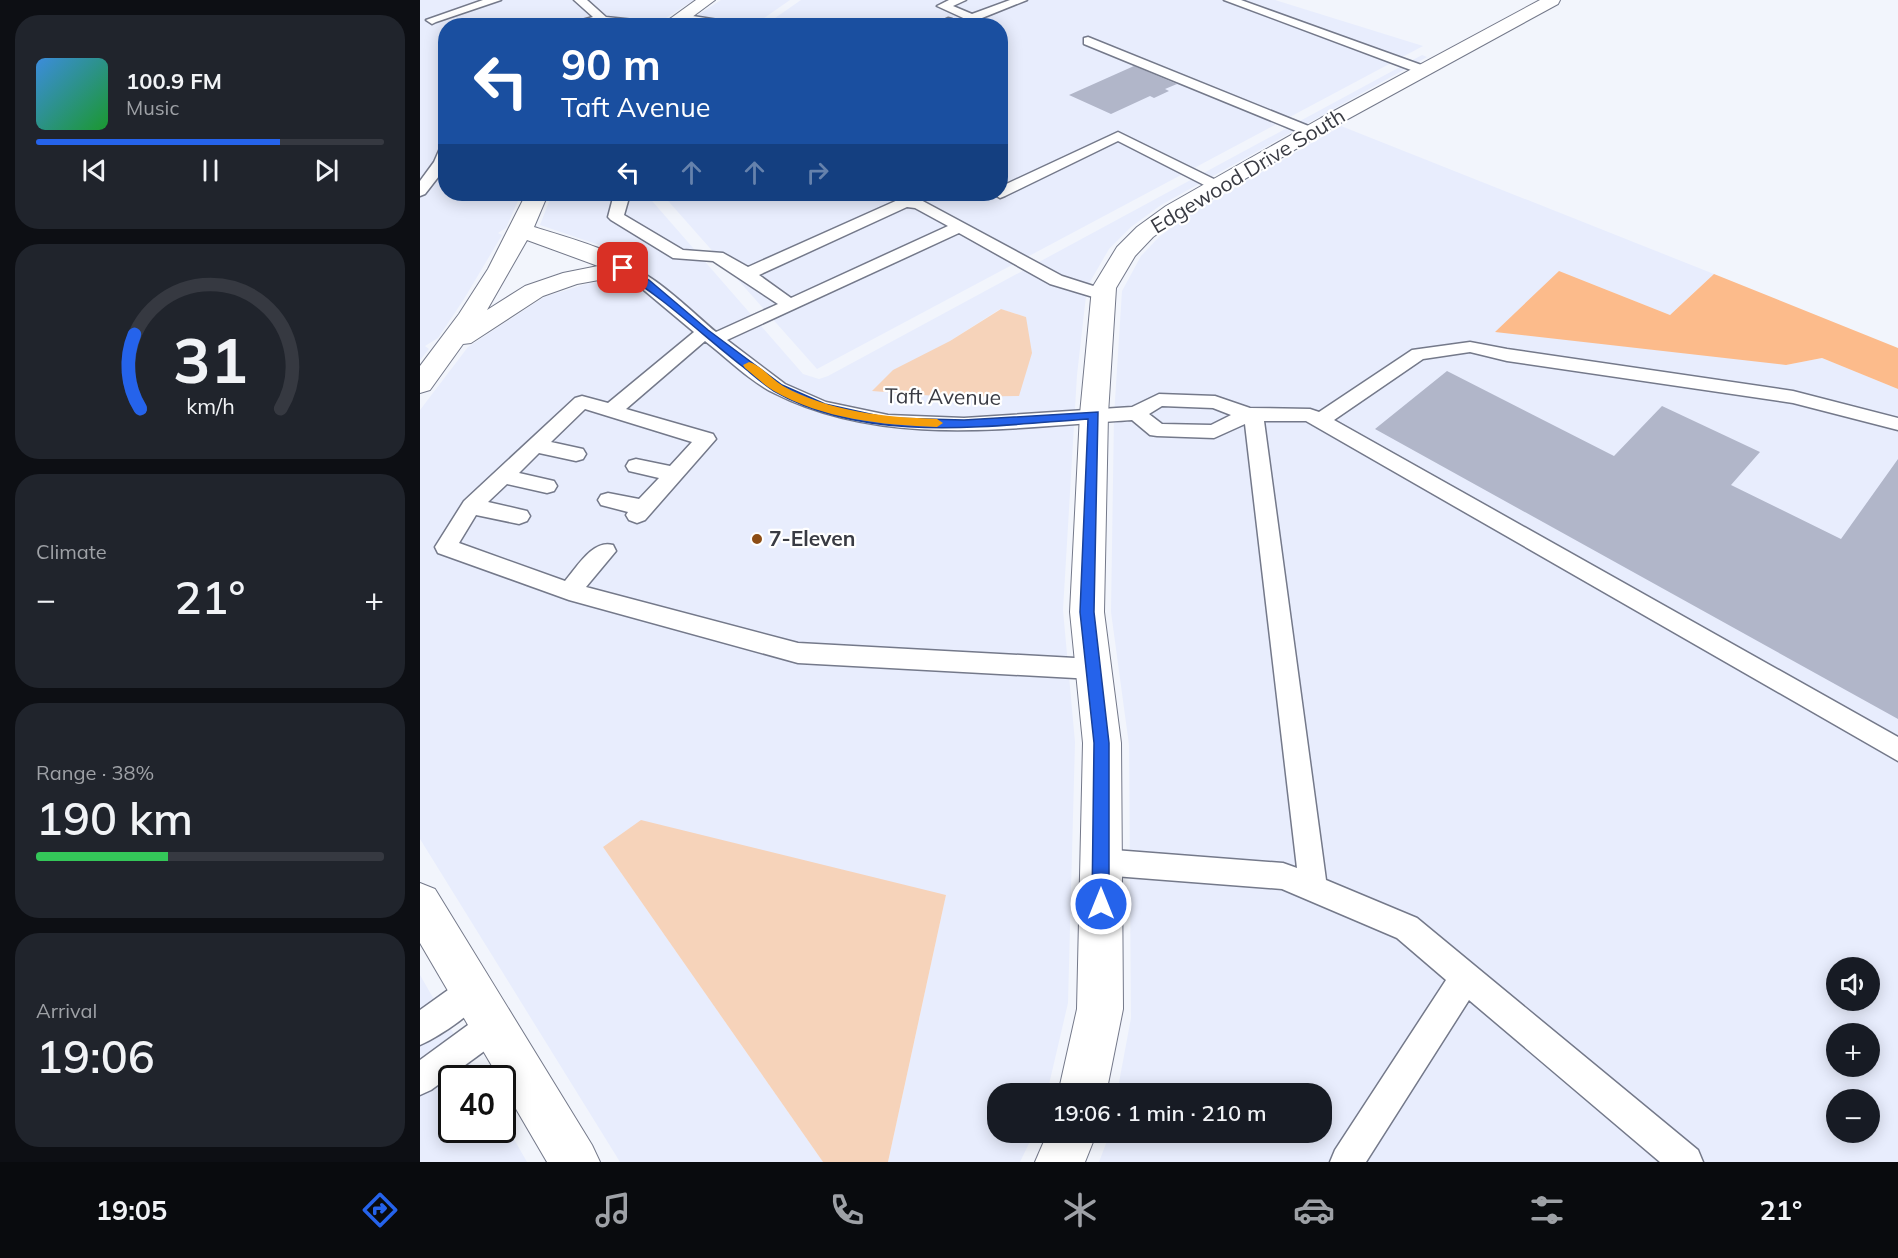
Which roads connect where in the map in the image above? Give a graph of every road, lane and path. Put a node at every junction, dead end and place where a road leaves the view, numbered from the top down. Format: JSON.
{"nodes":[{"id":1,"x":495,"y":0,"type":"edge"},
{"id":2,"x":580,"y":0,"type":"edge"},
{"id":3,"x":707,"y":0,"type":"edge"},
{"id":4,"x":960,"y":0,"type":"edge"},
{"id":5,"x":1020,"y":0,"type":"edge"},
{"id":6,"x":1230,"y":0,"type":"edge"},
{"id":7,"x":1552,"y":0,"type":"edge"},
{"id":8,"x":601,"y":18,"type":"edge"},
{"id":9,"x":680,"y":18,"type":"edge"},
{"id":10,"x":426,"y":19,"type":"edge"},
{"id":11,"x":1088,"y":41,"type":"dead end"},
{"id":12,"x":1423,"y":70,"type":"junction"},
{"id":13,"x":1311,"y":132,"type":"junction"},
{"id":14,"x":438,"y":166,"type":"edge"},
{"id":15,"x":1217,"y":186,"type":"junction"},
{"id":16,"x":1008,"y":189,"type":"edge"},
{"id":17,"x":420,"y":191,"type":"edge"},
{"id":18,"x":534,"y":201,"type":"edge"},
{"id":19,"x":620,"y":201,"type":"edge"},
{"id":20,"x":892,"y":201,"type":"edge"},
{"id":21,"x":908,"y":201,"type":"edge"},
{"id":22,"x":959,"y":227,"type":"junction"},
{"id":23,"x":521,"y":230,"type":"junction"},
{"id":24,"x":623,"y":268,"type":"junction"},
{"id":25,"x":747,"y":274,"type":"junction"},
{"id":26,"x":1103,"y":294,"type":"junction"},
{"id":27,"x":790,"y":305,"type":"junction"},
{"id":28,"x":710,"y":335,"type":"junction"},
{"id":29,"x":452,"y":343,"type":"junction"},
{"id":30,"x":420,"y":384,"type":"edge"},
{"id":31,"x":610,"y":411,"type":"junction"},
{"id":32,"x":1136,"y":413,"type":"junction"},
{"id":33,"x":1094,"y":414,"type":"junction"},
{"id":34,"x":1251,"y":415,"type":"junction"},
{"id":35,"x":1319,"y":421,"type":"junction"},
{"id":36,"x":1898,"y":424,"type":"edge"},
{"id":37,"x":536,"y":446,"type":"junction"},
{"id":38,"x":576,"y":453,"type":"dead end"},
{"id":39,"x":636,"y":466,"type":"dead end"},
{"id":40,"x":675,"y":474,"type":"junction"},
{"id":41,"x":503,"y":476,"type":"junction"},
{"id":42,"x":547,"y":486,"type":"dead end"},
{"id":43,"x":608,"y":500,"type":"dead end"},
{"id":44,"x":471,"y":506,"type":"junction"},
{"id":45,"x":519,"y":516,"type":"dead end"},
{"id":46,"x":605,"y":551,"type":"dead end"},
{"id":47,"x":569,"y":591,"type":"junction"},
{"id":48,"x":1093,"y":669,"type":"junction"},
{"id":49,"x":1898,"y":750,"type":"edge"},
{"id":50,"x":1101,"y":862,"type":"junction"},
{"id":51,"x":1313,"y":887,"type":"junction"},
{"id":52,"x":420,"y":903,"type":"edge"},
{"id":53,"x":1466,"y":977,"type":"junction"},
{"id":54,"x":483,"y":1008,"type":"junction"},
{"id":55,"x":420,"y":1029,"type":"edge"},
{"id":56,"x":420,"y":1079,"type":"edge"},
{"id":57,"x":1084,"y":1083,"type":"edge"},
{"id":58,"x":1068,"y":1143,"type":"edge"},
{"id":59,"x":575,"y":1162,"type":"edge"},
{"id":60,"x":1060,"y":1162,"type":"edge"},
{"id":61,"x":1347,"y":1162,"type":"edge"},
{"id":62,"x":1686,"y":1162,"type":"edge"}],
"edges":[{"from":1,"to":10,"type":"lane"},
{"from":2,"to":8,"type":"lane"},
{"from":3,"to":9,"type":"street"},
{"from":4,"to":5,"type":"lane"},
{"from":6,"to":12,"type":"lane"},
{"from":7,"to":12,"type":"street","name":"Edgewood Drive South"},
{"from":11,"to":13,"type":"lane"},
{"from":12,"to":13,"type":"street","name":"Edgewood Drive South"},
{"from":13,"to":15,"type":"street","name":"Edgewood Drive South"},
{"from":14,"to":17,"type":"lane"},
{"from":15,"to":16,"type":"lane"},
{"from":15,"to":26,"type":"street","name":"Edgewood Drive South"},
{"from":18,"to":23,"type":"street"},
{"from":19,"to":25,"type":"lane"},
{"from":20,"to":25,"type":"lane"},
{"from":21,"to":22,"type":"lane"},
{"from":22,"to":26,"type":"lane"},
{"from":22,"to":27,"type":"lane"},
{"from":23,"to":24,"type":"street"},
{"from":23,"to":29,"type":"street"},
{"from":24,"to":28,"type":"lane","name":"Taft Avenue"},
{"from":24,"to":29,"type":"street"},
{"from":25,"to":27,"type":"lane"},
{"from":26,"to":33,"type":"street","name":"Edgewood Drive South"},
{"from":27,"to":28,"type":"lane"},
{"from":28,"to":31,"type":"lane"},
{"from":28,"to":33,"type":"lane","name":"Taft Avenue"},
{"from":29,"to":30,"type":"street"},
{"from":31,"to":37,"type":"lane"},
{"from":31,"to":40,"type":"lane"},
{"from":32,"to":33,"type":"lane","name":"Taft Avenue"},
{"from":32,"to":34,"type":"lane"},
{"from":32,"to":34,"type":"lane"},
{"from":33,"to":48,"type":"street","name":"Edgewood Drive South"},
{"from":34,"to":35,"type":"lane"},
{"from":34,"to":51,"type":"lane"},
{"from":35,"to":36,"type":"lane"},
{"from":35,"to":49,"type":"lane"},
{"from":37,"to":38,"type":"lane"},
{"from":37,"to":41,"type":"lane"},
{"from":39,"to":40,"type":"lane"},
{"from":40,"to":43,"type":"lane"},
{"from":41,"to":42,"type":"lane"},
{"from":41,"to":44,"type":"lane"},
{"from":44,"to":45,"type":"lane"},
{"from":44,"to":47,"type":"lane"},
{"from":46,"to":47,"type":"lane"},
{"from":47,"to":48,"type":"lane"},
{"from":48,"to":50,"type":"street","name":"Edgewood Drive South"},
{"from":50,"to":51,"type":"lane"},
{"from":50,"to":57,"type":"street","name":"Edgewood Drive South"},
{"from":51,"to":53,"type":"lane"},
{"from":52,"to":54,"type":"street"},
{"from":53,"to":61,"type":"lane"},
{"from":53,"to":62,"type":"lane"},
{"from":54,"to":55,"type":"lane"},
{"from":54,"to":56,"type":"lane"},
{"from":54,"to":59,"type":"street"},
{"from":58,"to":60,"type":"street"}]}
